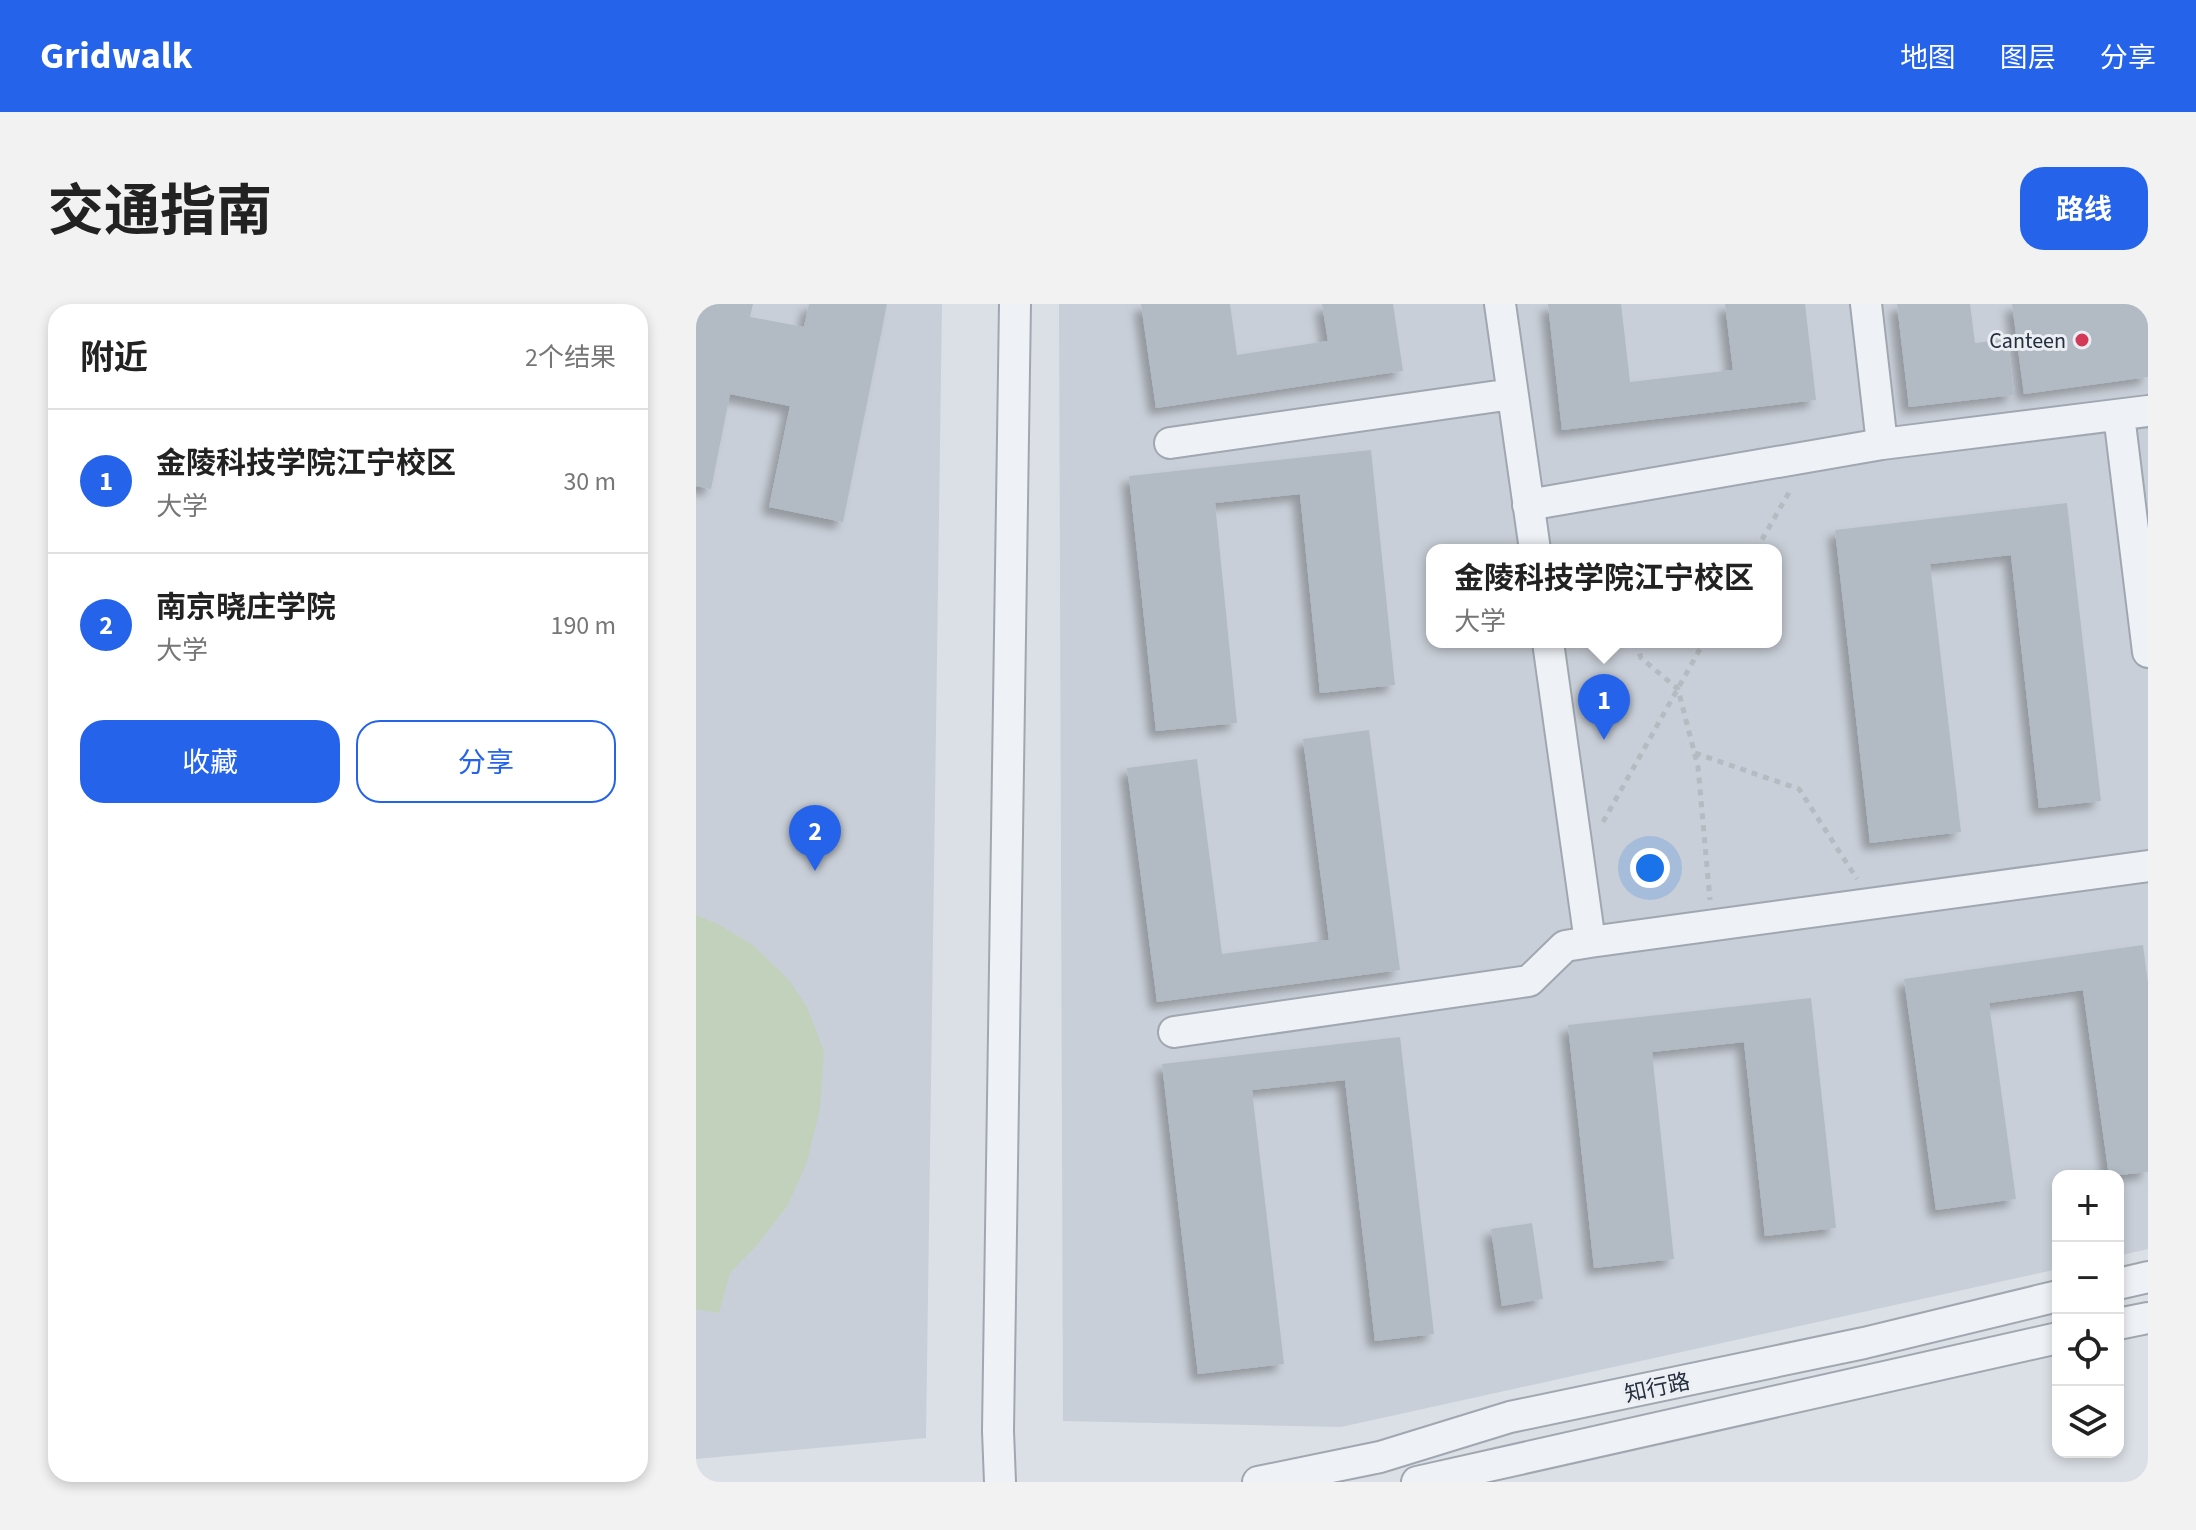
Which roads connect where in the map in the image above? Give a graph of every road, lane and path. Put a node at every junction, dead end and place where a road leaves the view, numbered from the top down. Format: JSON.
{"nodes":[{"id":1,"x":1015,"y":304,"type":"edge"},
{"id":2,"x":1500,"y":304,"type":"edge"},
{"id":3,"x":1866,"y":304,"type":"edge"},
{"id":4,"x":1512,"y":394,"type":"junction"},
{"id":5,"x":2133,"y":413,"type":"edge"},
{"id":6,"x":1170,"y":443,"type":"dead end"},
{"id":7,"x":1882,"y":444,"type":"junction"},
{"id":8,"x":1809,"y":457,"type":"junction"},
{"id":9,"x":1528,"y":505,"type":"junction"},
{"id":10,"x":1534,"y":544,"type":"edge"},
{"id":11,"x":1759,"y":544,"type":"edge"},
{"id":12,"x":1549,"y":648,"type":"edge"},
{"id":13,"x":1638,"y":648,"type":"edge"},
{"id":14,"x":1701,"y":648,"type":"edge"},
{"id":15,"x":2148,"y":652,"type":"edge"},
{"id":16,"x":1678,"y":689,"type":"junction"},
{"id":17,"x":1695,"y":753,"type":"junction"},
{"id":18,"x":1602,"y":823,"type":"dead end"},
{"id":19,"x":2148,"y":866,"type":"edge"},
{"id":20,"x":1873,"y":904,"type":"junction"},
{"id":21,"x":1712,"y":925,"type":"junction"},
{"id":22,"x":1590,"y":942,"type":"junction"},
{"id":23,"x":1174,"y":1032,"type":"dead end"},
{"id":24,"x":2148,"y":1277,"type":"edge"},
{"id":25,"x":2124,"y":1283,"type":"edge"},
{"id":26,"x":2052,"y":1297,"type":"edge"},
{"id":27,"x":2148,"y":1318,"type":"edge"},
{"id":28,"x":2124,"y":1323,"type":"edge"},
{"id":29,"x":2052,"y":1339,"type":"edge"},
{"id":30,"x":1000,"y":1482,"type":"edge"},
{"id":31,"x":1258,"y":1482,"type":"edge"},
{"id":32,"x":1417,"y":1482,"type":"edge"}],
"edges":[{"from":1,"to":30,"type":"street"},
{"from":2,"to":4,"type":"street"},
{"from":3,"to":7,"type":"street"},
{"from":4,"to":6,"type":"street"},
{"from":4,"to":9,"type":"street"},
{"from":5,"to":7,"type":"street"},
{"from":5,"to":15,"type":"street"},
{"from":7,"to":8,"type":"street"},
{"from":8,"to":9,"type":"street"},
{"from":8,"to":11,"type":"path"},
{"from":9,"to":10,"type":"street"},
{"from":12,"to":22,"type":"street"},
{"from":13,"to":16,"type":"path"},
{"from":14,"to":16,"type":"path"},
{"from":16,"to":17,"type":"path"},
{"from":16,"to":18,"type":"path"},
{"from":17,"to":20,"type":"path"},
{"from":17,"to":21,"type":"path"},
{"from":19,"to":20,"type":"street"},
{"from":20,"to":21,"type":"street"},
{"from":21,"to":22,"type":"street"},
{"from":22,"to":23,"type":"street"},
{"from":24,"to":25,"type":"street"},
{"from":26,"to":31,"type":"street","name":"知行路"},
{"from":27,"to":28,"type":"street"},
{"from":29,"to":32,"type":"street","name":"知行路"}]}
